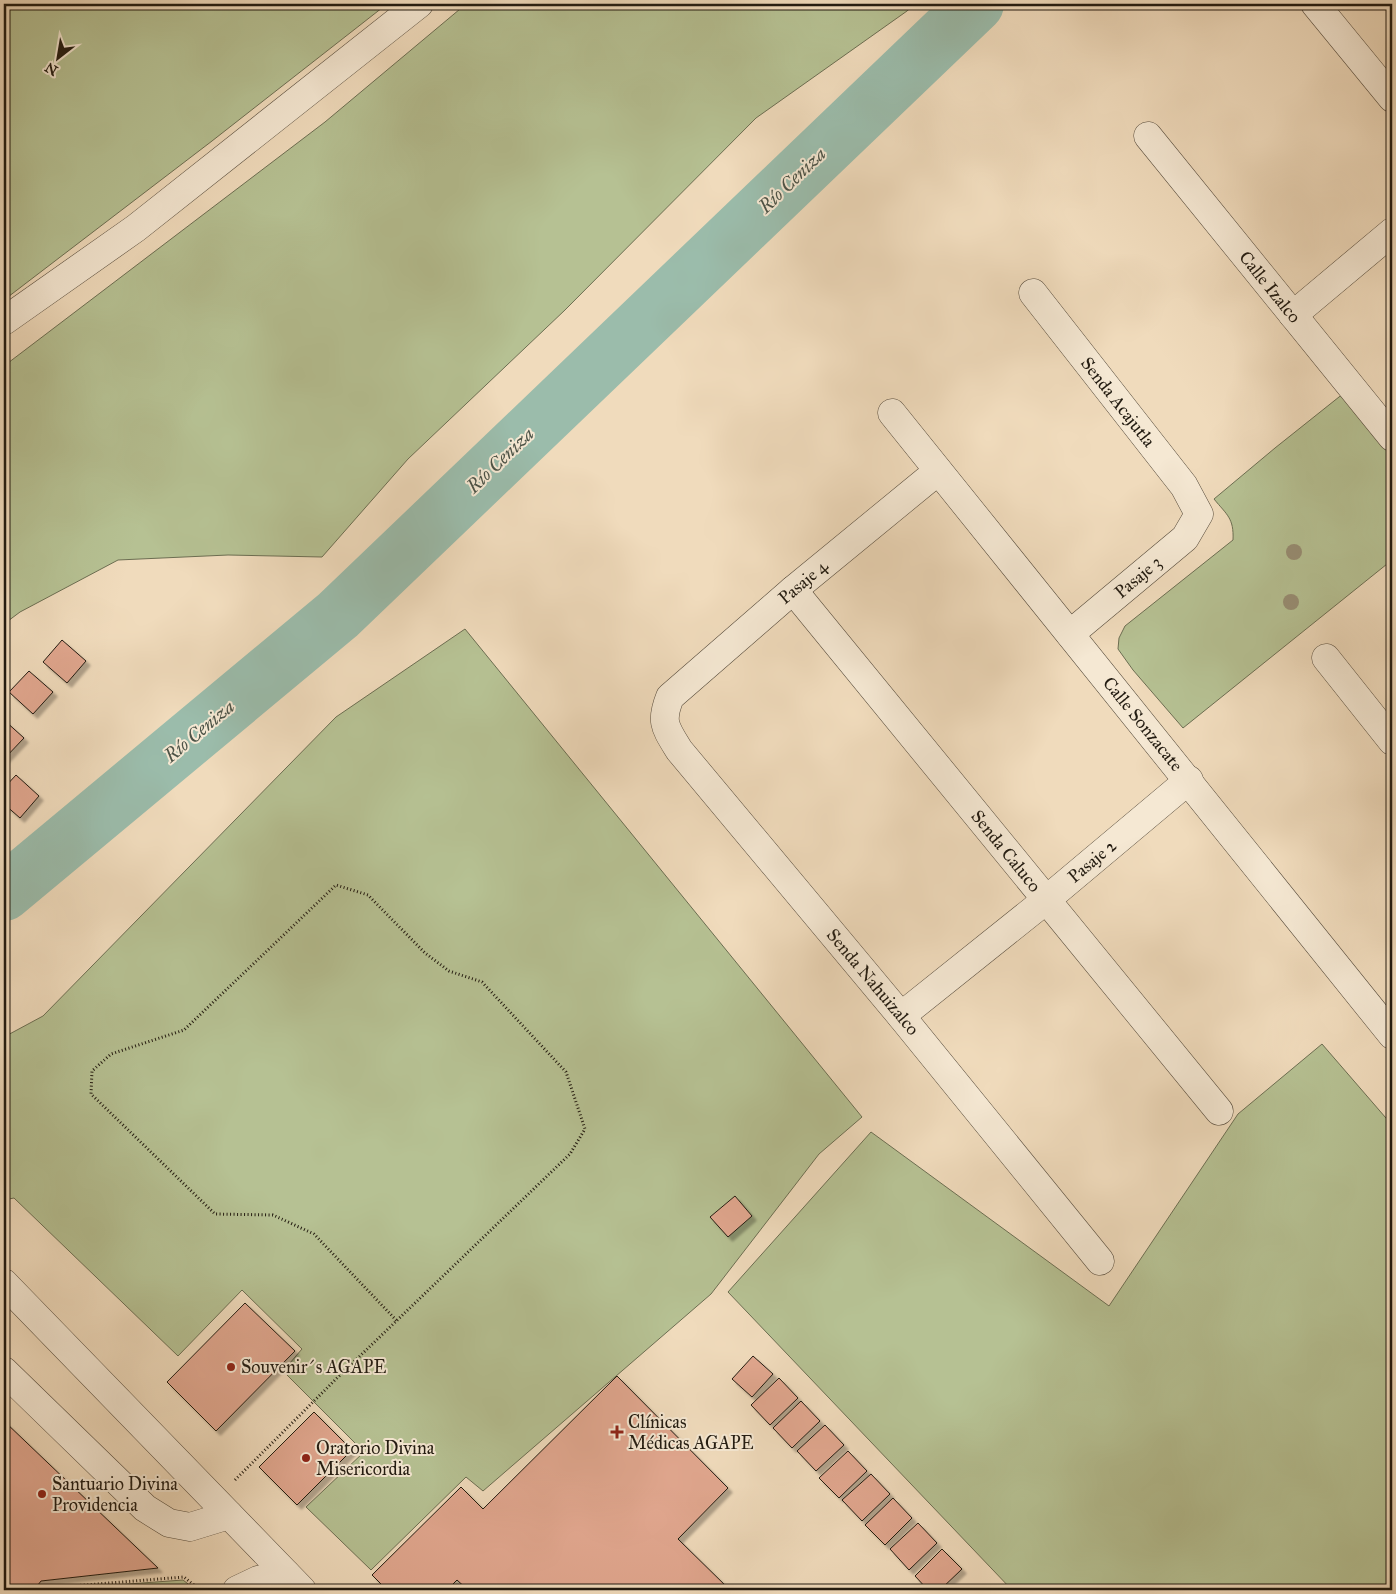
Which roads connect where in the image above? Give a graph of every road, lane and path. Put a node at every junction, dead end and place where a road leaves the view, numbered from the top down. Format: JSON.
{"nodes":[{"id":1,"x":419,"y":4,"type":"edge"},
{"id":2,"x":1315,"y":4,"type":"edge"},
{"id":3,"x":1392,"y":98,"type":"edge"},
{"id":4,"x":1148,"y":136,"type":"dead end"},
{"id":5,"x":1392,"y":232,"type":"edge"},
{"id":6,"x":1033,"y":293,"type":"dead end"},
{"id":7,"x":1292,"y":315,"type":"junction"},
{"id":8,"x":4,"y":321,"type":"edge"},
{"id":9,"x":892,"y":413,"type":"dead end"},
{"id":10,"x":1392,"y":437,"type":"edge"},
{"id":11,"x":938,"y":471,"type":"junction"},
{"id":12,"x":1199,"y":514,"type":"joint"},
{"id":13,"x":793,"y":590,"type":"junction"},
{"id":14,"x":1070,"y":634,"type":"junction"},
{"id":15,"x":1326,"y":658,"type":"dead end"},
{"id":16,"x":670,"y":697,"type":"joint"},
{"id":17,"x":1392,"y":740,"type":"edge"},
{"id":18,"x":1188,"y":780,"type":"junction"},
{"id":19,"x":1046,"y":900,"type":"junction"},
{"id":20,"x":902,"y":1016,"type":"junction"},
{"id":21,"x":1391,"y":1032,"type":"edge"},
{"id":22,"x":1219,"y":1110,"type":"dead end"},
{"id":23,"x":1100,"y":1261,"type":"dead end"},
{"id":24,"x":4,"y":1283,"type":"edge"},
{"id":25,"x":397,"y":1320,"type":"junction"},
{"id":26,"x":7,"y":1376,"type":"edge"},
{"id":27,"x":222,"y":1508,"type":"junction"},
{"id":28,"x":294,"y":1582,"type":"edge"},
{"id":29,"x":35,"y":1589,"type":"edge"},
{"id":30,"x":200,"y":1590,"type":"edge"},
{"id":31,"x":237,"y":1590,"type":"edge"}],
"edges":[{"from":1,"to":8,"type":"street"},
{"from":2,"to":3,"type":"street"},
{"from":4,"to":7,"type":"street","name":"Calle Izalco"},
{"from":5,"to":7,"type":"street"},
{"from":6,"to":12,"type":"street","name":"Senda Acajutla"},
{"from":7,"to":10,"type":"street","name":"Calle Izalco"},
{"from":9,"to":11,"type":"street","name":"Calle Sonzacate"},
{"from":11,"to":13,"type":"street","name":"Pasaje 4"},
{"from":11,"to":14,"type":"street","name":"Calle Sonzacate"},
{"from":12,"to":14,"type":"street","name":"Pasaje 3"},
{"from":13,"to":16,"type":"street","name":"Pasaje 4"},
{"from":13,"to":19,"type":"street","name":"Senda Caluco"},
{"from":14,"to":18,"type":"street","name":"Calle Sonzacate"},
{"from":15,"to":17,"type":"street"},
{"from":16,"to":20,"type":"street","name":"Senda Nahuizalco"},
{"from":18,"to":19,"type":"street","name":"Pasaje 2"},
{"from":18,"to":21,"type":"street","name":"Calle Sonzacate"},
{"from":19,"to":20,"type":"street","name":"Pasaje 2"},
{"from":19,"to":22,"type":"street","name":"Senda Caluco"},
{"from":20,"to":23,"type":"street","name":"Senda Nahuizalco"},
{"from":24,"to":27,"type":"street"},
{"from":25,"to":25,"type":"path"},
{"from":25,"to":27,"type":"path"},
{"from":26,"to":27,"type":"street"},
{"from":27,"to":28,"type":"street"},
{"from":28,"to":31,"type":"street"},
{"from":29,"to":30,"type":"path"}]}
